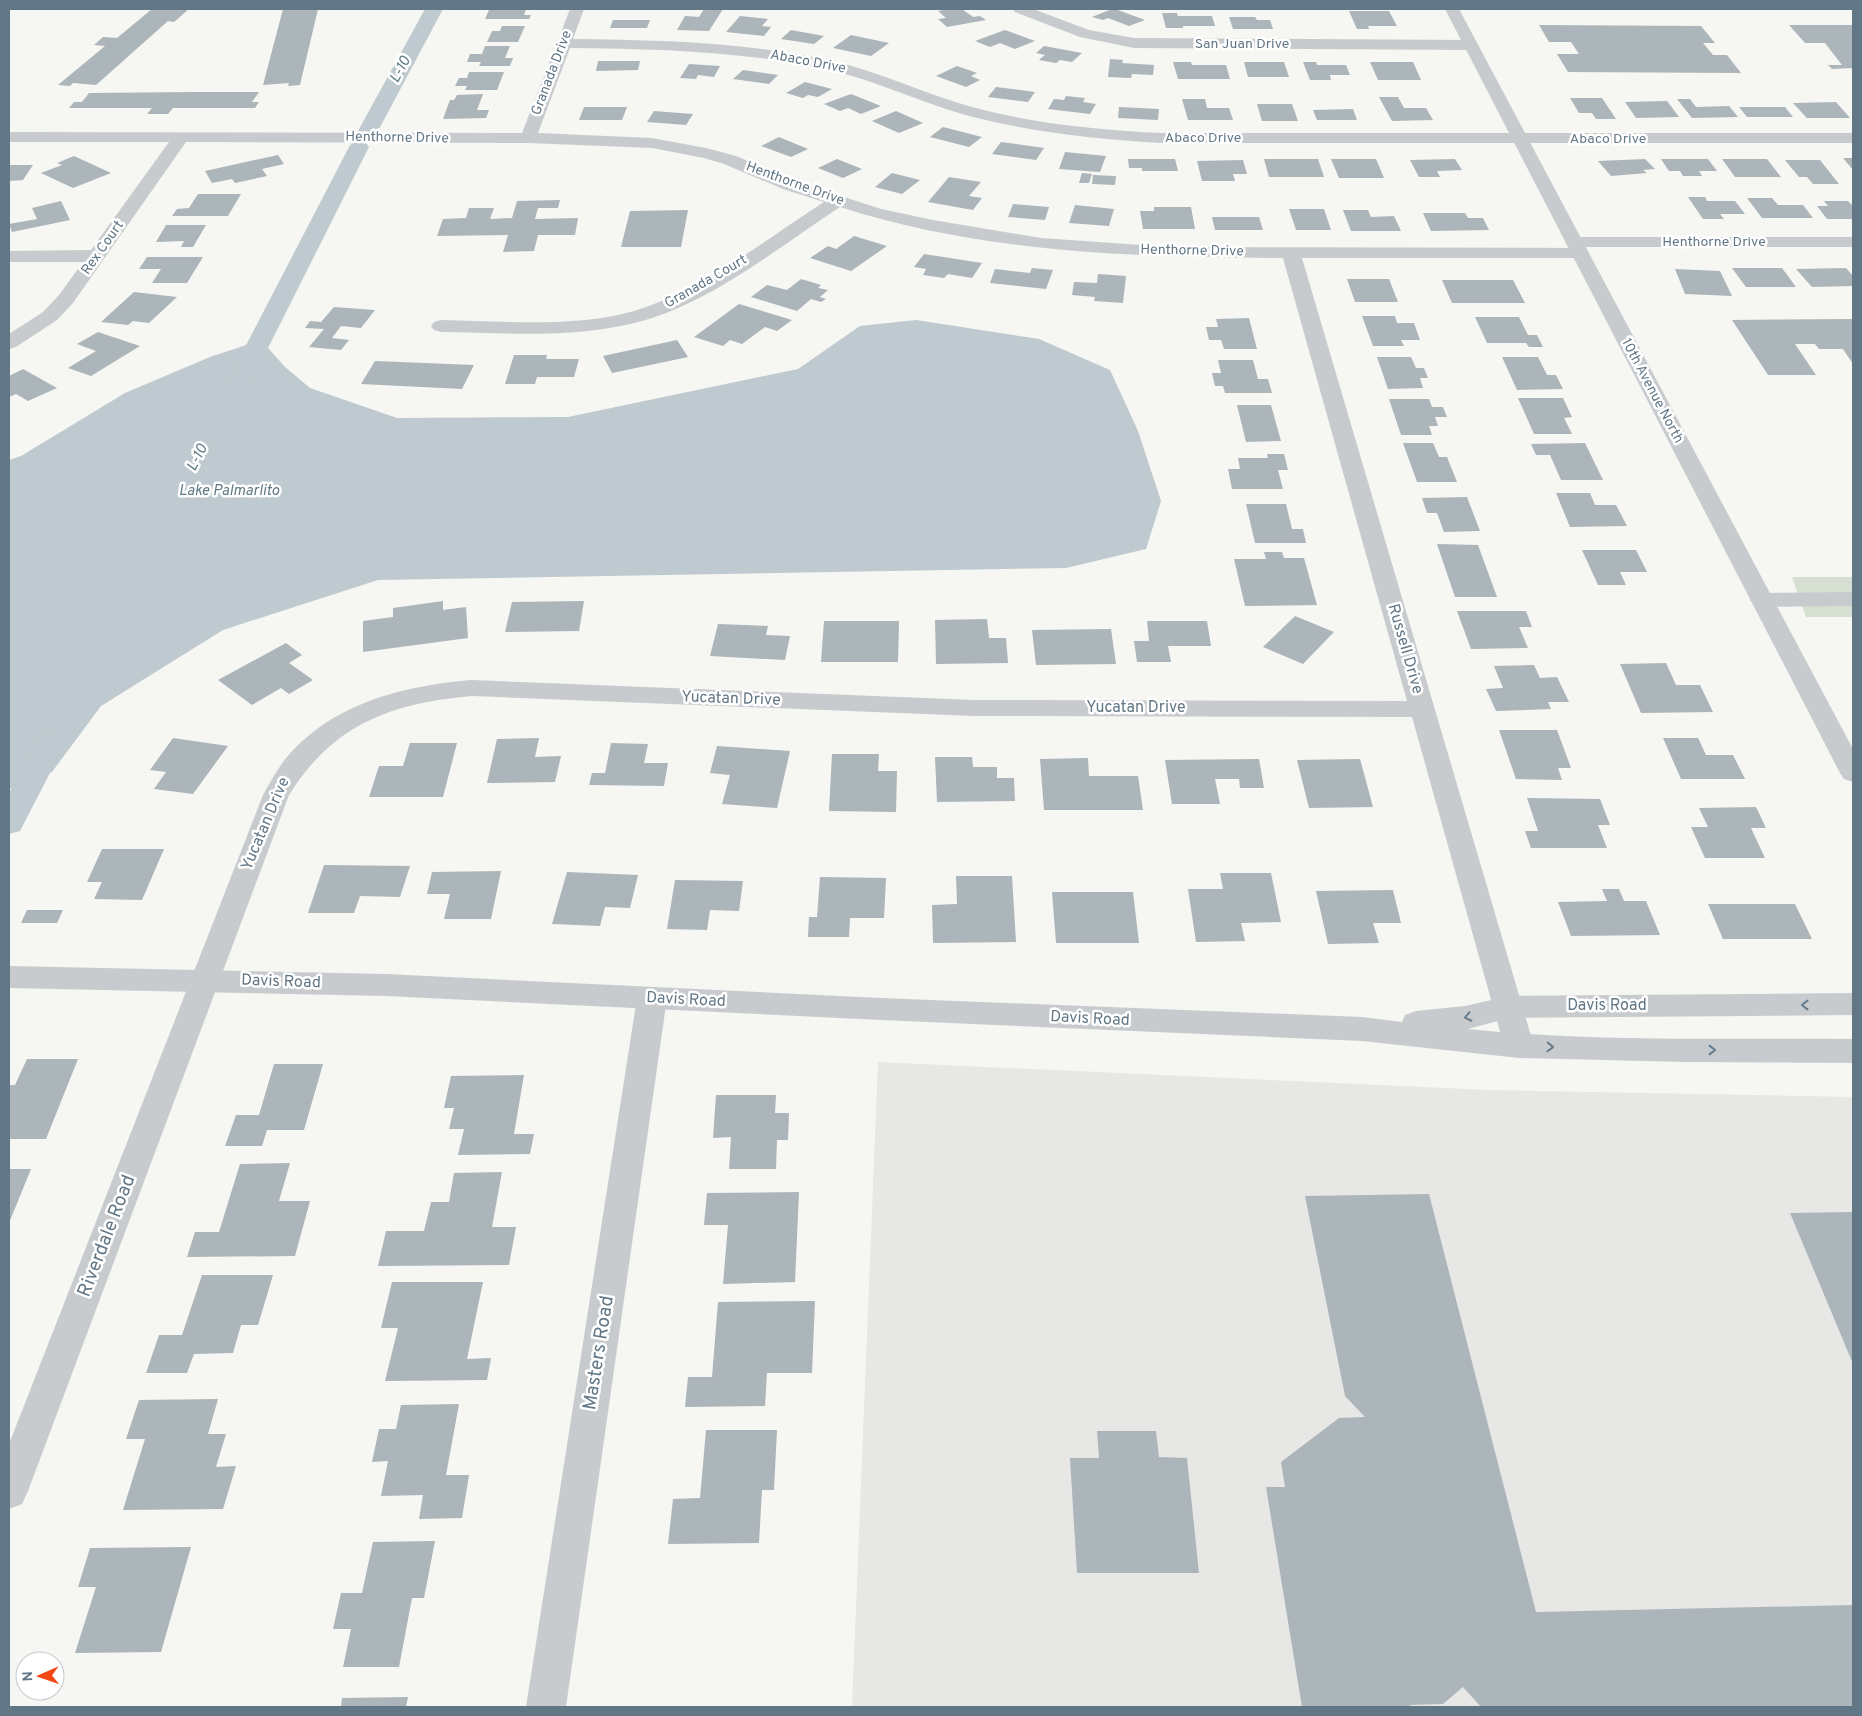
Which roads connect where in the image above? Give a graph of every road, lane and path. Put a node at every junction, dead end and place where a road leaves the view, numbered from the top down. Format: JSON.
{"nodes":[{"id":1,"x":577,"y":9,"type":"edge"},
{"id":2,"x":1020,"y":9,"type":"edge"},
{"id":3,"x":1452,"y":9,"type":"edge"},
{"id":4,"x":563,"y":44,"type":"junction"},
{"id":5,"x":1469,"y":45,"type":"junction"},
{"id":6,"x":9,"y":137,"type":"edge"},
{"id":7,"x":181,"y":137,"type":"junction"},
{"id":8,"x":528,"y":138,"type":"junction"},
{"id":9,"x":1853,"y":138,"type":"edge"},
{"id":10,"x":1520,"y":139,"type":"junction"},
{"id":11,"x":837,"y":201,"type":"junction"},
{"id":12,"x":1853,"y":242,"type":"edge"},
{"id":13,"x":1577,"y":248,"type":"junction"},
{"id":14,"x":1291,"y":252,"type":"junction"},
{"id":15,"x":9,"y":256,"type":"edge"},
{"id":16,"x":98,"y":256,"type":"junction"},
{"id":17,"x":441,"y":326,"type":"dead end"},
{"id":18,"x":9,"y":343,"type":"edge"},
{"id":19,"x":1853,"y":599,"type":"edge"},
{"id":20,"x":1762,"y":600,"type":"junction"},
{"id":21,"x":1423,"y":708,"type":"junction"},
{"id":22,"x":1853,"y":773,"type":"edge"},
{"id":23,"x":9,"y":977,"type":"edge"},
{"id":24,"x":205,"y":980,"type":"junction"},
{"id":25,"x":652,"y":998,"type":"junction"},
{"id":26,"x":1853,"y":1004,"type":"edge"},
{"id":27,"x":1509,"y":1007,"type":"junction"},
{"id":28,"x":1362,"y":1029,"type":"junction"},
{"id":29,"x":1519,"y":1046,"type":"junction"},
{"id":30,"x":1853,"y":1051,"type":"edge"},
{"id":31,"x":9,"y":1492,"type":"edge"},
{"id":32,"x":546,"y":1707,"type":"edge"}],
"edges":[{"from":1,"to":4,"type":"street","name":"Granada Drive"},
{"from":2,"to":5,"type":"street","name":"San Juan Drive"},
{"from":3,"to":5,"type":"street","name":"10th Avenue North"},
{"from":4,"to":8,"type":"street","name":"Granada Drive"},
{"from":4,"to":10,"type":"street","name":"Abaco Drive"},
{"from":5,"to":10,"type":"street","name":"10th Avenue North"},
{"from":6,"to":7,"type":"street","name":"Henthorne Drive"},
{"from":7,"to":8,"type":"street","name":"Henthorne Drive"},
{"from":7,"to":16,"type":"street","name":"Rex Court"},
{"from":8,"to":11,"type":"street","name":"Henthorne Drive"},
{"from":9,"to":10,"type":"street","name":"Abaco Drive"},
{"from":10,"to":13,"type":"street","name":"10th Avenue North"},
{"from":11,"to":14,"type":"street","name":"Henthorne Drive"},
{"from":11,"to":17,"type":"street","name":"Granada Court"},
{"from":12,"to":13,"type":"street","name":"Henthorne Drive"},
{"from":13,"to":14,"type":"street","name":"Henthorne Drive"},
{"from":13,"to":20,"type":"street","name":"10th Avenue North"},
{"from":14,"to":21,"type":"street","name":"Russell Drive"},
{"from":15,"to":16,"type":"street"},
{"from":16,"to":18,"type":"street","name":"Rex Court"},
{"from":19,"to":20,"type":"street"},
{"from":20,"to":22,"type":"street","name":"10th Avenue North"},
{"from":21,"to":24,"type":"street","name":"Yucatan Drive"},
{"from":21,"to":27,"type":"street","name":"Russell Drive"},
{"from":23,"to":24,"type":"street","name":"Davis Road"},
{"from":24,"to":25,"type":"street","name":"Davis Road"},
{"from":24,"to":31,"type":"street","name":"Riverdale Road"},
{"from":25,"to":28,"type":"street","name":"Davis Road"},
{"from":25,"to":32,"type":"street","name":"Masters Road"},
{"from":26,"to":27,"type":"street","name":"Davis Road","one_way":true},
{"from":27,"to":28,"type":"street","name":"Davis Road","one_way":true},
{"from":27,"to":29,"type":"street","name":"Russell Drive"},
{"from":28,"to":29,"type":"street","name":"Davis Road"},
{"from":29,"to":30,"type":"street","name":"Davis Road","one_way":true}]}
